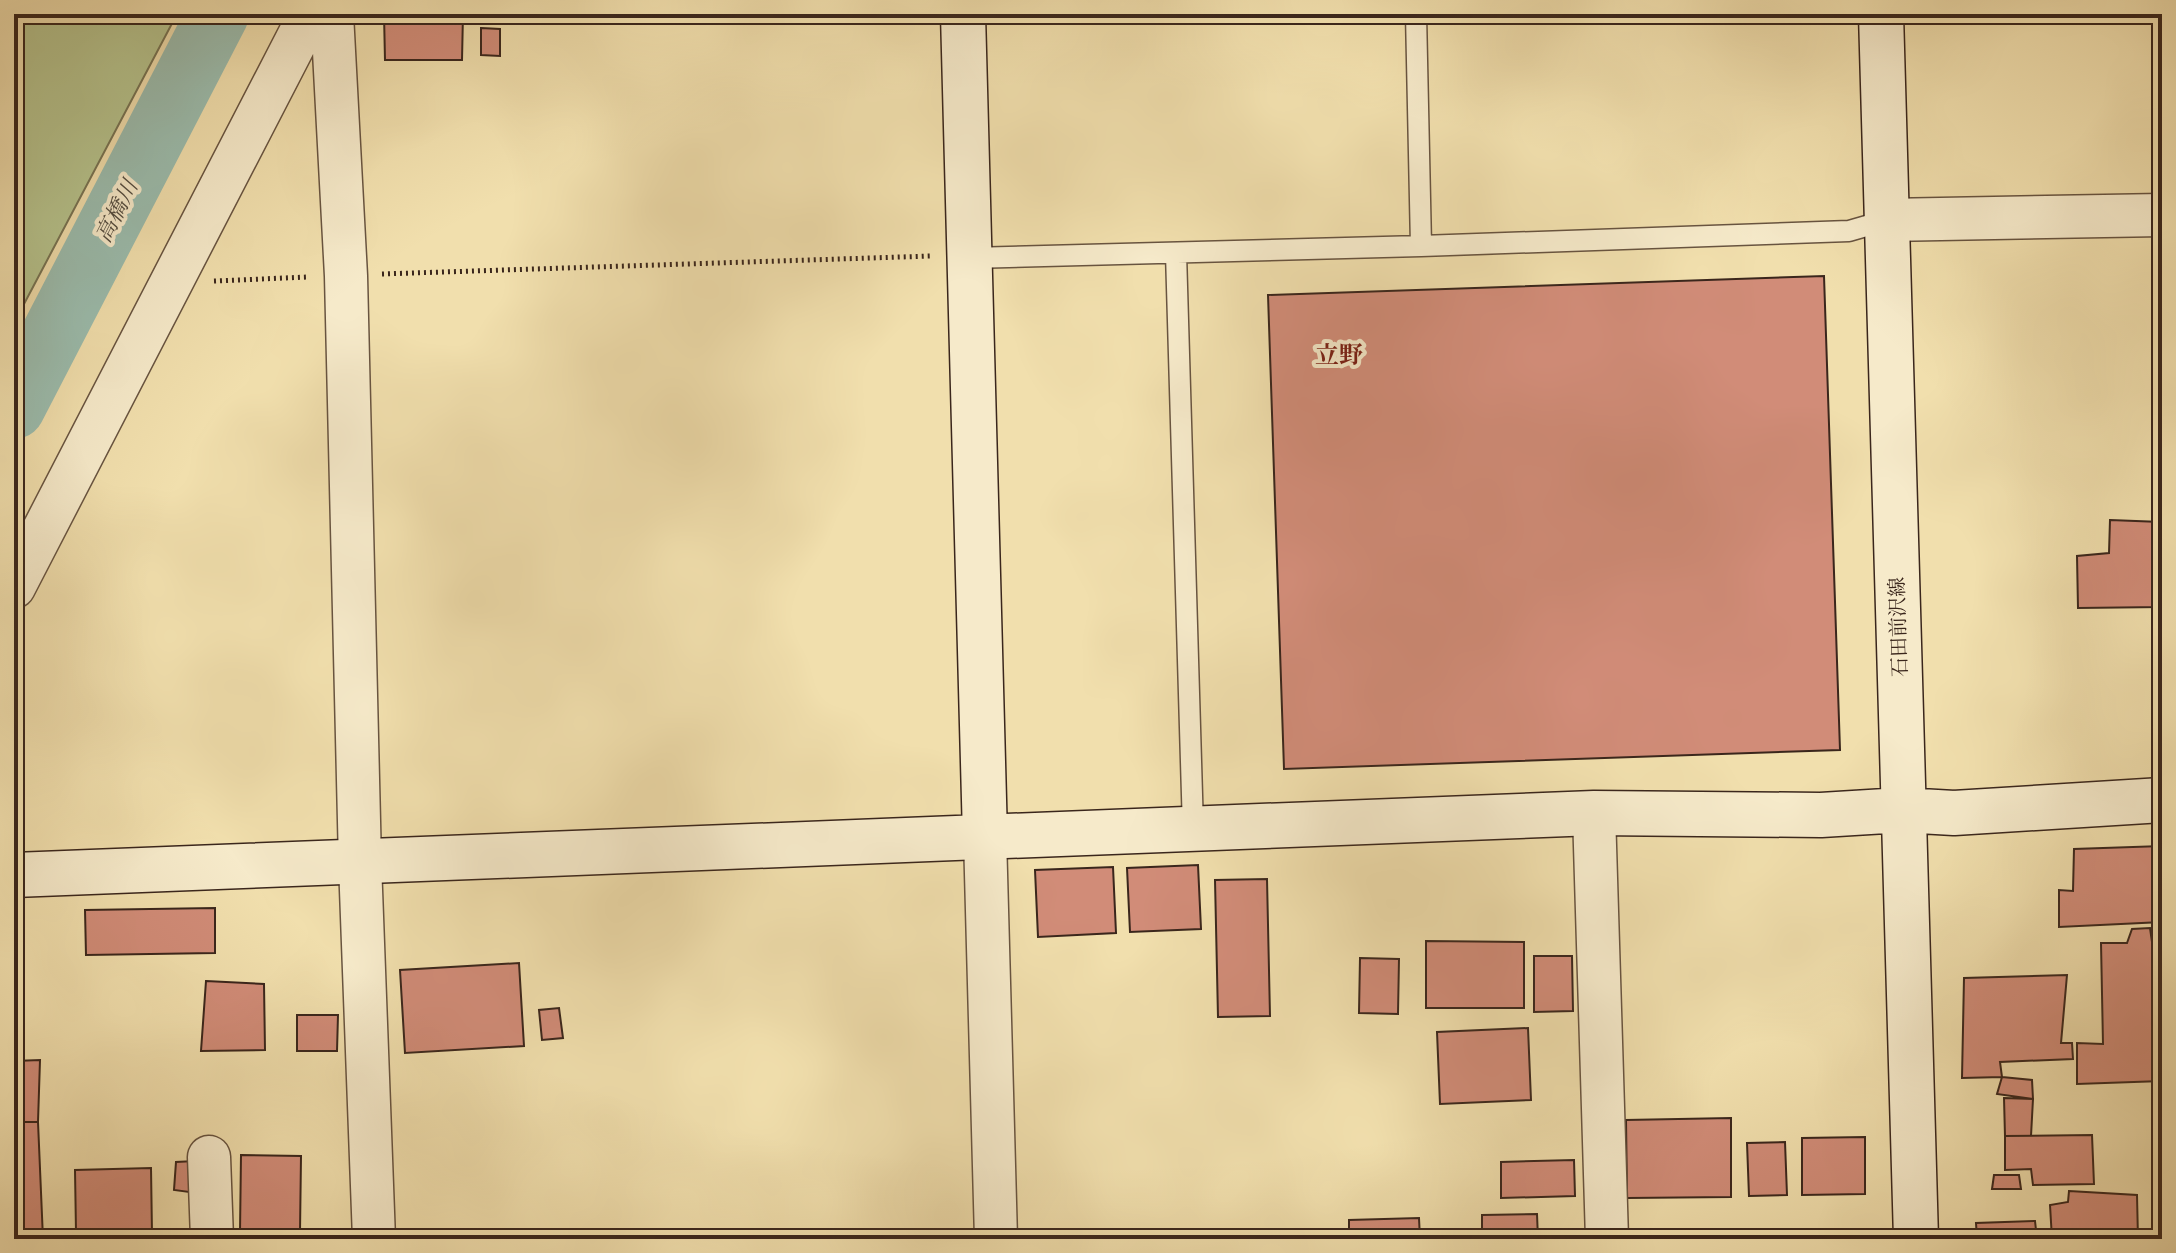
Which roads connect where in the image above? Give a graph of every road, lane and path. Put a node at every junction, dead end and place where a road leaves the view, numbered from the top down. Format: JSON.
{"nodes":[{"id":1,"x":310,"y":14,"type":"edge"},
{"id":2,"x":332,"y":14,"type":"edge"},
{"id":3,"x":963,"y":14,"type":"edge"},
{"id":4,"x":1416,"y":14,"type":"edge"},
{"id":5,"x":1881,"y":14,"type":"edge"},
{"id":6,"x":2162,"y":215,"type":"edge"},
{"id":7,"x":1887,"y":220,"type":"junction"},
{"id":8,"x":1421,"y":246,"type":"junction"},
{"id":9,"x":1176,"y":253,"type":"junction"},
{"id":10,"x":970,"y":258,"type":"junction"},
{"id":11,"x":346,"y":276,"type":"junction"},
{"id":12,"x":173,"y":283,"type":"junction"},
{"id":13,"x":14,"y":587,"type":"edge"},
{"id":14,"x":2162,"y":800,"type":"edge"},
{"id":15,"x":1902,"y":810,"type":"junction"},
{"id":16,"x":1594,"y":813,"type":"junction"},
{"id":17,"x":1193,"y":829,"type":"junction"},
{"id":18,"x":985,"y":837,"type":"junction"},
{"id":19,"x":360,"y":863,"type":"junction"},
{"id":20,"x":14,"y":875,"type":"edge"},
{"id":21,"x":209,"y":1157,"type":"dead end"},
{"id":22,"x":212,"y":1239,"type":"edge"},
{"id":23,"x":374,"y":1239,"type":"edge"},
{"id":24,"x":996,"y":1239,"type":"edge"},
{"id":25,"x":1607,"y":1239,"type":"edge"},
{"id":26,"x":1916,"y":1239,"type":"edge"}],
"edges":[{"from":1,"to":12,"type":"street"},
{"from":2,"to":11,"type":"street"},
{"from":3,"to":10,"type":"street"},
{"from":4,"to":8,"type":"lane"},
{"from":5,"to":7,"type":"street","name":"石田前沢線"},
{"from":6,"to":7,"type":"street"},
{"from":7,"to":8,"type":"lane"},
{"from":7,"to":15,"type":"street","name":"石田前沢線"},
{"from":8,"to":9,"type":"lane"},
{"from":9,"to":10,"type":"lane"},
{"from":9,"to":17,"type":"lane"},
{"from":10,"to":11,"type":"path"},
{"from":10,"to":18,"type":"street"},
{"from":11,"to":12,"type":"path"},
{"from":11,"to":19,"type":"street"},
{"from":12,"to":13,"type":"street"},
{"from":14,"to":15,"type":"street"},
{"from":15,"to":16,"type":"street"},
{"from":15,"to":26,"type":"street","name":"石田前沢線"},
{"from":16,"to":17,"type":"street"},
{"from":16,"to":25,"type":"street"},
{"from":17,"to":18,"type":"street"},
{"from":18,"to":19,"type":"street"},
{"from":18,"to":24,"type":"street"},
{"from":19,"to":20,"type":"street"},
{"from":19,"to":23,"type":"street"},
{"from":21,"to":22,"type":"street"}]}
